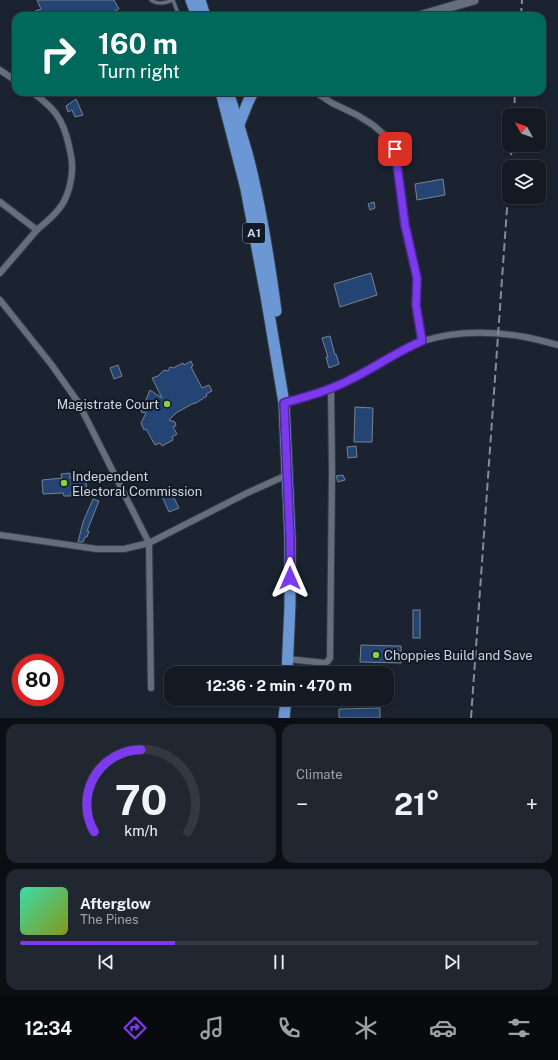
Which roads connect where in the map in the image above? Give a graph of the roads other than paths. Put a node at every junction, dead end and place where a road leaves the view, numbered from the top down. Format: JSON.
{"nodes":[{"id":1,"x":151,"y":0,"type":"edge"},
{"id":2,"x":173,"y":0,"type":"edge"},
{"id":3,"x":191,"y":0,"type":"edge"},
{"id":4,"x":200,"y":0,"type":"edge"},
{"id":5,"x":474,"y":0,"type":"edge"},
{"id":6,"x":178,"y":12,"type":"edge"},
{"id":7,"x":201,"y":12,"type":"edge"},
{"id":8,"x":202,"y":12,"type":"edge"},
{"id":9,"x":433,"y":12,"type":"edge"},
{"id":10,"x":0,"y":70,"type":"edge"},
{"id":11,"x":12,"y":78,"type":"edge"},
{"id":12,"x":37,"y":96,"type":"edge"},
{"id":13,"x":222,"y":96,"type":"edge"},
{"id":14,"x":229,"y":96,"type":"edge"},
{"id":15,"x":251,"y":96,"type":"edge"},
{"id":16,"x":321,"y":96,"type":"edge"},
{"id":17,"x":238,"y":127,"type":"junction"},
{"id":18,"x":0,"y":202,"type":"edge"},
{"id":19,"x":37,"y":230,"type":"junction"},
{"id":20,"x":0,"y":274,"type":"edge"},
{"id":21,"x":0,"y":300,"type":"edge"},
{"id":22,"x":422,"y":341,"type":"junction"},
{"id":23,"x":558,"y":345,"type":"edge"},
{"id":24,"x":280,"y":375,"type":"junction"},
{"id":25,"x":331,"y":388,"type":"junction"},
{"id":26,"x":284,"y":403,"type":"junction"},
{"id":27,"x":287,"y":475,"type":"junction"},
{"id":28,"x":0,"y":535,"type":"edge"},
{"id":29,"x":150,"y":543,"type":"junction"},
{"id":30,"x":288,"y":659,"type":"junction"},
{"id":31,"x":288,"y":666,"type":"edge"},
{"id":32,"x":151,"y":688,"type":"dead end"},
{"id":33,"x":285,"y":706,"type":"edge"},
{"id":34,"x":284,"y":718,"type":"edge"}],
"edges":[{"from":1,"to":2,"type":"lane"},
{"from":2,"to":6,"type":"lane"},
{"from":3,"to":7,"type":"highway"},
{"from":4,"to":8,"type":"highway"},
{"from":5,"to":9,"type":"main road"},
{"from":10,"to":11,"type":"street"},
{"from":12,"to":19,"type":"street"},
{"from":13,"to":24,"type":"highway","number":"A1"},
{"from":14,"to":17,"type":"highway","number":"A1"},
{"from":15,"to":17,"type":"highway"},
{"from":16,"to":22,"type":"street"},
{"from":17,"to":24,"type":"highway","number":"A1"},
{"from":18,"to":19,"type":"street"},
{"from":19,"to":20,"type":"street"},
{"from":21,"to":29,"type":"street"},
{"from":22,"to":23,"type":"street"},
{"from":22,"to":25,"type":"street"},
{"from":24,"to":26,"type":"highway","number":"A1"},
{"from":25,"to":26,"type":"street"},
{"from":25,"to":30,"type":"street"},
{"from":26,"to":27,"type":"highway","number":"A1"},
{"from":27,"to":29,"type":"street"},
{"from":27,"to":30,"type":"highway","number":"A1"},
{"from":28,"to":29,"type":"street"},
{"from":29,"to":32,"type":"street"},
{"from":30,"to":31,"type":"highway","number":"A1"},
{"from":33,"to":34,"type":"highway"}]}
